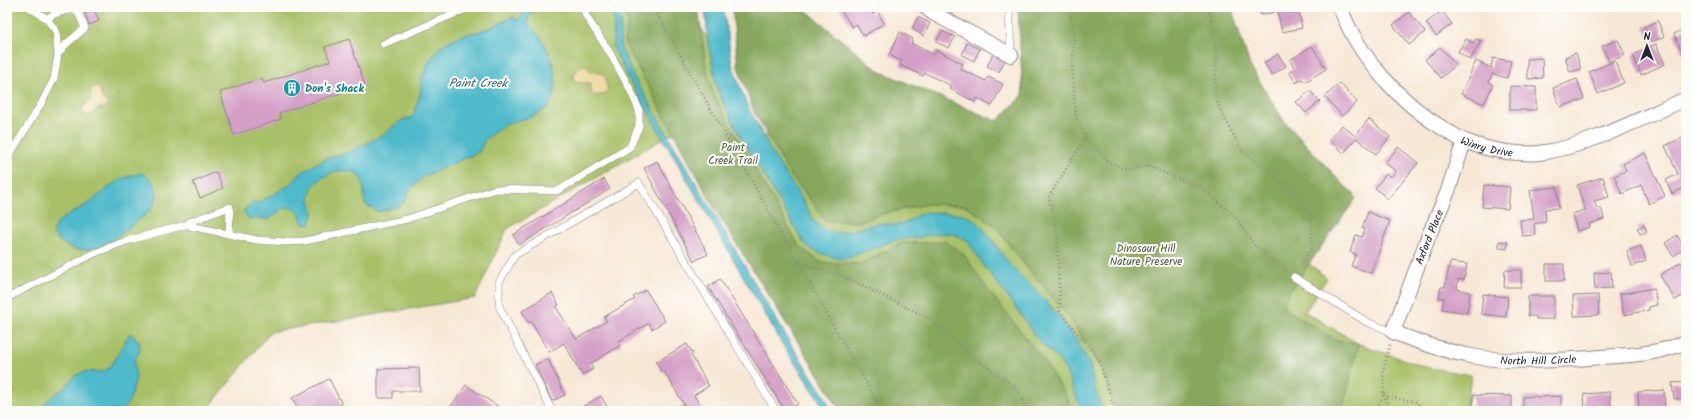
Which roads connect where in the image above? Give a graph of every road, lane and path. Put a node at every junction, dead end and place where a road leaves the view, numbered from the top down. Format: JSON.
{"nodes":[{"id":1,"x":29,"y":7,"type":"edge"},
{"id":2,"x":472,"y":7,"type":"edge"},
{"id":3,"x":583,"y":7,"type":"edge"},
{"id":4,"x":653,"y":7,"type":"edge"},
{"id":5,"x":925,"y":7,"type":"edge"},
{"id":6,"x":1009,"y":7,"type":"edge"},
{"id":7,"x":1070,"y":7,"type":"edge"},
{"id":8,"x":1209,"y":7,"type":"edge"},
{"id":9,"x":1340,"y":7,"type":"edge"},
{"id":10,"x":49,"y":20,"type":"junction"},
{"id":11,"x":383,"y":44,"type":"dead end"},
{"id":12,"x":58,"y":54,"type":"junction"},
{"id":13,"x":1011,"y":55,"type":"joint"},
{"id":14,"x":1686,"y":99,"type":"edge"},
{"id":15,"x":1085,"y":138,"type":"junction"},
{"id":16,"x":1464,"y":141,"type":"junction"},
{"id":17,"x":12,"y":151,"type":"dead end"},
{"id":18,"x":190,"y":224,"type":"junction"},
{"id":19,"x":229,"y":234,"type":"junction"},
{"id":20,"x":798,"y":262,"type":"junction"},
{"id":21,"x":819,"y":270,"type":"junction"},
{"id":22,"x":1294,"y":277,"type":"junction"},
{"id":23,"x":810,"y":283,"type":"junction"},
{"id":24,"x":7,"y":298,"type":"edge"},
{"id":25,"x":1393,"y":332,"type":"junction"},
{"id":26,"x":1686,"y":342,"type":"edge"},
{"id":27,"x":1384,"y":394,"type":"junction"},
{"id":28,"x":552,"y":411,"type":"edge"},
{"id":29,"x":776,"y":411,"type":"edge"},
{"id":30,"x":882,"y":411,"type":"edge"},
{"id":31,"x":1027,"y":411,"type":"edge"},
{"id":32,"x":1115,"y":411,"type":"edge"},
{"id":33,"x":1376,"y":411,"type":"edge"},
{"id":34,"x":1389,"y":411,"type":"edge"},
{"id":35,"x":1422,"y":411,"type":"edge"}],
"edges":[{"from":1,"to":10,"type":"lane"},
{"from":2,"to":11,"type":"lane"},
{"from":3,"to":19,"type":"lane"},
{"from":4,"to":20,"type":"path"},
{"from":5,"to":13,"type":"street"},
{"from":6,"to":13,"type":"lane"},
{"from":7,"to":15,"type":"path"},
{"from":8,"to":22,"type":"path"},
{"from":9,"to":16,"type":"street","name":"Winry Drive"},
{"from":10,"to":12,"type":"lane"},
{"from":10,"to":12,"type":"lane"},
{"from":12,"to":17,"type":"lane"},
{"from":14,"to":16,"type":"street","name":"Winry Drive"},
{"from":15,"to":22,"type":"path"},
{"from":15,"to":32,"type":"path"},
{"from":16,"to":25,"type":"street","name":"Axford Place"},
{"from":18,"to":19,"type":"lane"},
{"from":18,"to":19,"type":"lane"},
{"from":18,"to":24,"type":"lane"},
{"from":20,"to":21,"type":"path"},
{"from":20,"to":23,"type":"path"},
{"from":21,"to":23,"type":"path"},
{"from":21,"to":31,"type":"path"},
{"from":22,"to":25,"type":"lane"},
{"from":23,"to":30,"type":"path"},
{"from":25,"to":26,"type":"street","name":"North Hill Circle"},
{"from":25,"to":27,"type":"path"},
{"from":27,"to":33,"type":"path"},
{"from":27,"to":34,"type":"path"},
{"from":27,"to":35,"type":"path"},
{"from":28,"to":29,"type":"lane"}]}
